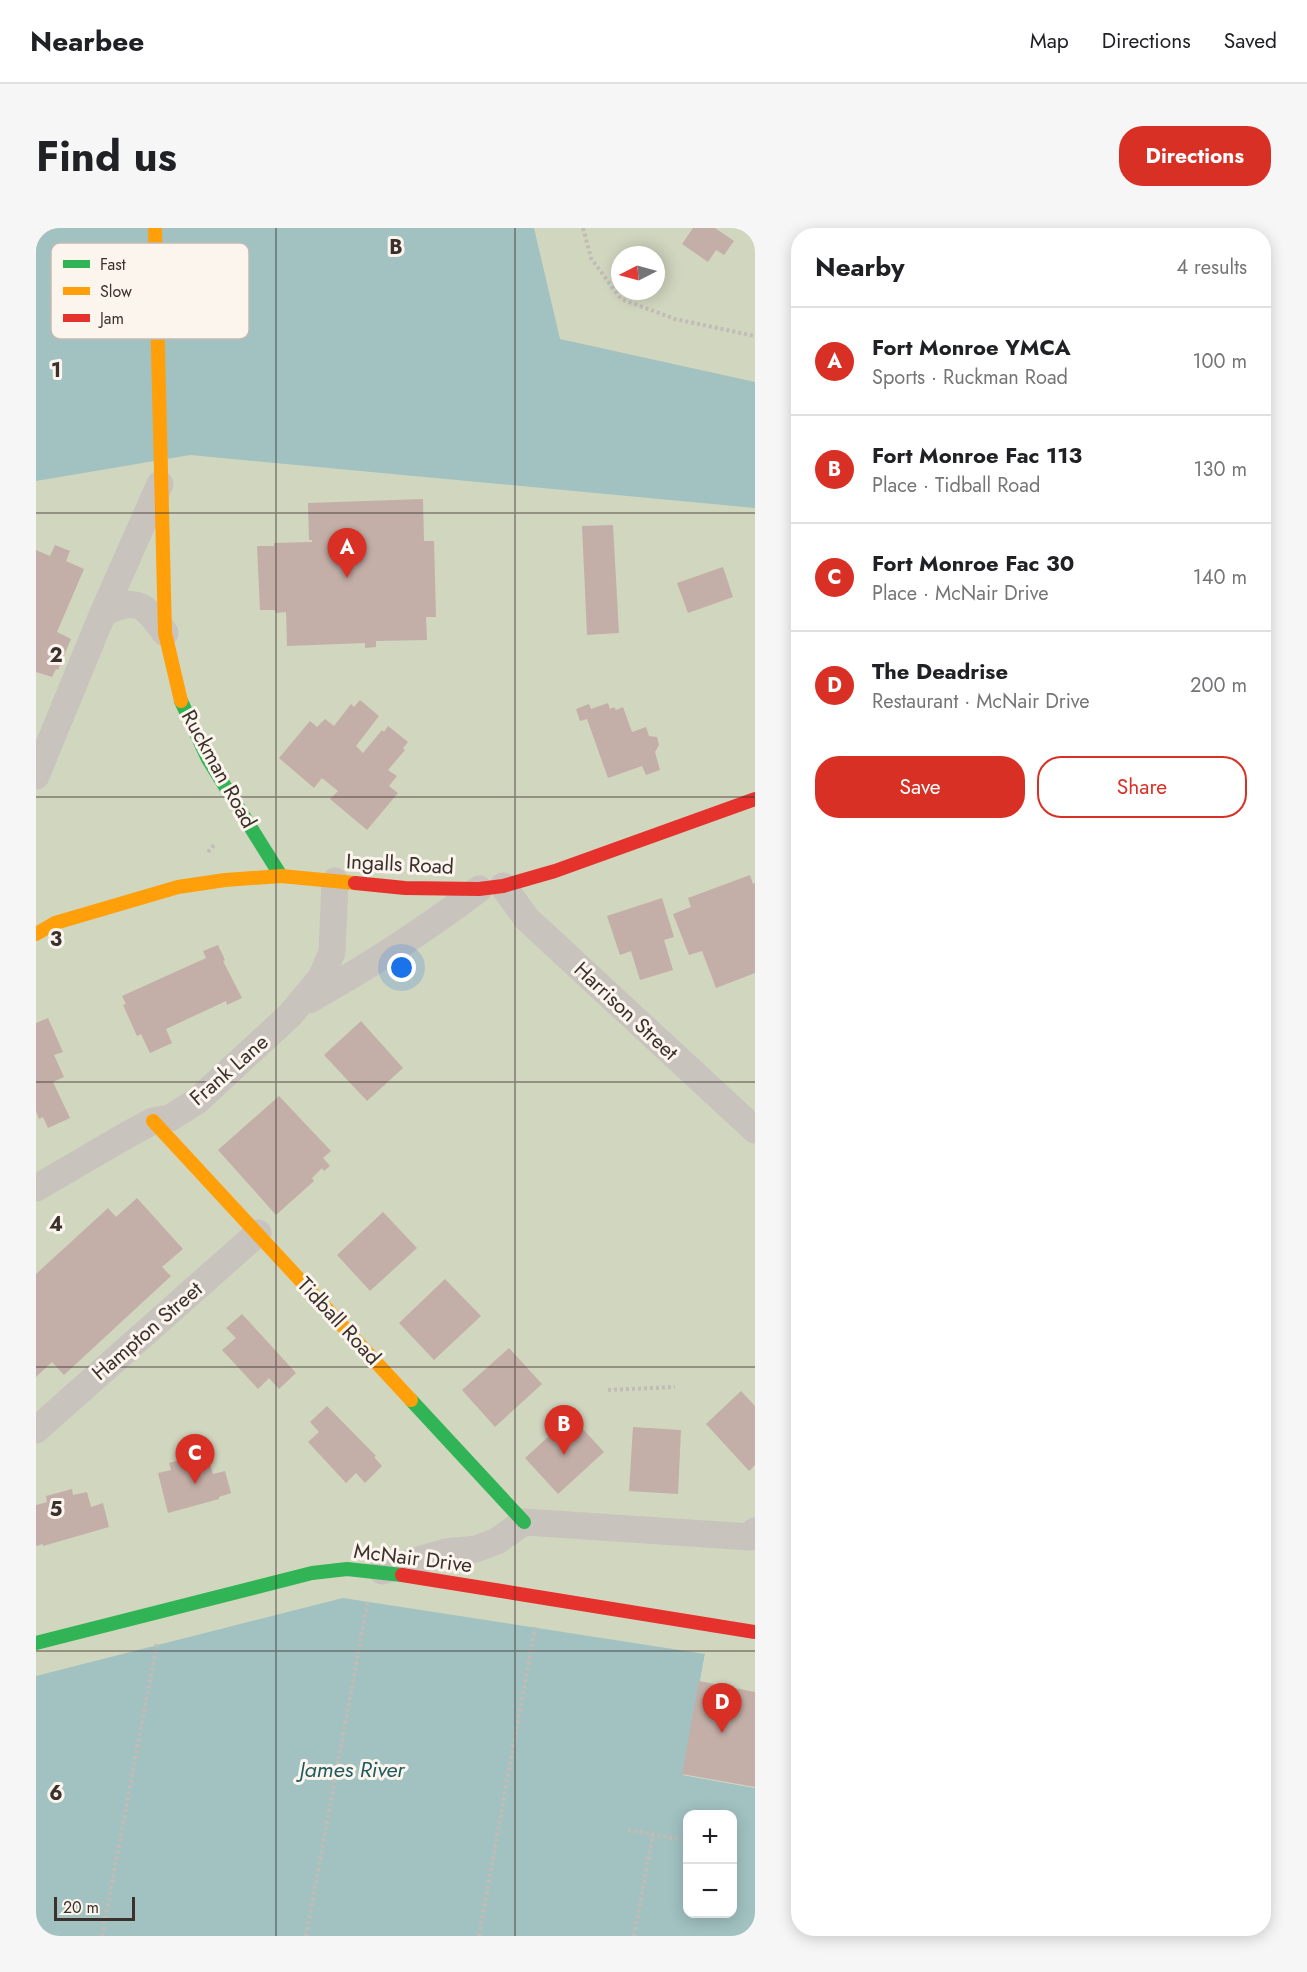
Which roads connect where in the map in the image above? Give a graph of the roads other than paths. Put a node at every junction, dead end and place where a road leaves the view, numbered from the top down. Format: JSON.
{"nodes":[{"id":1,"x":155,"y":228,"type":"edge"},
{"id":2,"x":155,"y":243,"type":"edge"},
{"id":3,"x":158,"y":339,"type":"edge"},
{"id":4,"x":162,"y":478,"type":"junction"},
{"id":5,"x":104,"y":613,"type":"junction"},
{"id":6,"x":165,"y":633,"type":"junction"},
{"id":7,"x":36,"y":776,"type":"edge"},
{"id":8,"x":755,"y":799,"type":"edge"},
{"id":9,"x":281,"y":876,"type":"junction"},
{"id":10,"x":335,"y":881,"type":"junction"},
{"id":11,"x":491,"y":887,"type":"junction"},
{"id":12,"x":36,"y":934,"type":"edge"},
{"id":13,"x":300,"y":1005,"type":"junction"},
{"id":14,"x":153,"y":1121,"type":"junction"},
{"id":15,"x":755,"y":1130,"type":"edge"},
{"id":16,"x":36,"y":1188,"type":"edge"},
{"id":17,"x":258,"y":1233,"type":"junction"},
{"id":18,"x":36,"y":1430,"type":"edge"},
{"id":19,"x":524,"y":1522,"type":"junction"},
{"id":20,"x":755,"y":1531,"type":"edge"},
{"id":21,"x":376,"y":1581,"type":"junction"},
{"id":22,"x":755,"y":1632,"type":"edge"},
{"id":23,"x":36,"y":1643,"type":"edge"}],
"edges":[{"from":1,"to":2,"type":"street","name":"Ruckman Road"},
{"from":3,"to":4,"type":"street","name":"Ruckman Road"},
{"from":4,"to":5,"type":"street","name":"Ruckman Road"},
{"from":4,"to":6,"type":"street","name":"Ruckman Road"},
{"from":5,"to":6,"type":"street"},
{"from":5,"to":7,"type":"street","name":"Ruckman Road"},
{"from":6,"to":9,"type":"street","name":"Ruckman Road"},
{"from":8,"to":11,"type":"street","name":"Ingalls Road"},
{"from":9,"to":10,"type":"street","name":"Ingalls Road"},
{"from":9,"to":12,"type":"street","name":"Ingalls Road"},
{"from":10,"to":11,"type":"street","name":"Ingalls Road"},
{"from":10,"to":13,"type":"street","name":"Frank Lane"},
{"from":11,"to":13,"type":"street"},
{"from":11,"to":15,"type":"street","name":"Harrison Street"},
{"from":13,"to":14,"type":"street","name":"Frank Lane"},
{"from":14,"to":16,"type":"street","name":"Frank Lane"},
{"from":14,"to":17,"type":"street","name":"Tidball Road"},
{"from":17,"to":18,"type":"street","name":"Hampton Street"},
{"from":17,"to":19,"type":"street","name":"Tidball Road"},
{"from":19,"to":20,"type":"street"},
{"from":19,"to":21,"type":"street"},
{"from":21,"to":22,"type":"street","name":"McNair Drive"},
{"from":21,"to":23,"type":"street","name":"McNair Drive"}]}
